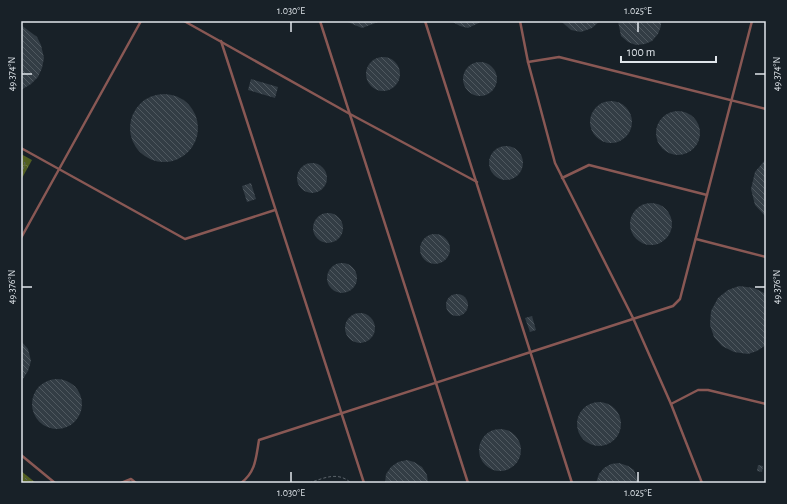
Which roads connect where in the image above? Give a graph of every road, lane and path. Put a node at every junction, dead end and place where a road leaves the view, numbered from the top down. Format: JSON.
{"nodes":[{"id":1,"x":141,"y":21,"type":"edge"},
{"id":2,"x":184,"y":21,"type":"edge"},
{"id":3,"x":320,"y":21,"type":"edge"},
{"id":4,"x":425,"y":21,"type":"edge"},
{"id":5,"x":520,"y":21,"type":"edge"},
{"id":6,"x":752,"y":21,"type":"edge"},
{"id":7,"x":221,"y":41,"type":"junction"},
{"id":8,"x":528,"y":62,"type":"junction"},
{"id":9,"x":732,"y":101,"type":"junction"},
{"id":10,"x":766,"y":110,"type":"edge"},
{"id":11,"x":350,"y":114,"type":"junction"},
{"id":12,"x":21,"y":148,"type":"edge"},
{"id":13,"x":21,"y":158,"type":"edge"},
{"id":14,"x":60,"y":169,"type":"junction"},
{"id":15,"x":21,"y":178,"type":"edge"},
{"id":16,"x":562,"y":178,"type":"junction"},
{"id":17,"x":477,"y":183,"type":"junction"},
{"id":18,"x":707,"y":196,"type":"junction"},
{"id":19,"x":275,"y":210,"type":"junction"},
{"id":20,"x":21,"y":238,"type":"edge"},
{"id":21,"x":696,"y":239,"type":"junction"},
{"id":22,"x":766,"y":257,"type":"edge"},
{"id":23,"x":633,"y":318,"type":"junction"},
{"id":24,"x":529,"y":352,"type":"junction"},
{"id":25,"x":436,"y":383,"type":"junction"},
{"id":26,"x":671,"y":404,"type":"junction"},
{"id":27,"x":766,"y":404,"type":"edge"},
{"id":28,"x":341,"y":414,"type":"junction"},
{"id":29,"x":21,"y":455,"type":"edge"},
{"id":30,"x":21,"y":475,"type":"edge"},
{"id":31,"x":30,"y":483,"type":"edge"},
{"id":32,"x":55,"y":483,"type":"edge"},
{"id":33,"x":121,"y":483,"type":"edge"},
{"id":34,"x":136,"y":483,"type":"edge"},
{"id":35,"x":240,"y":483,"type":"edge"},
{"id":36,"x":309,"y":483,"type":"edge"},
{"id":37,"x":351,"y":483,"type":"edge"},
{"id":38,"x":364,"y":483,"type":"edge"},
{"id":39,"x":468,"y":483,"type":"edge"},
{"id":40,"x":572,"y":483,"type":"edge"},
{"id":41,"x":702,"y":483,"type":"edge"}],
"edges":[{"from":1,"to":14,"type":"lane"},
{"from":2,"to":7,"type":"lane"},
{"from":3,"to":11,"type":"lane"},
{"from":4,"to":17,"type":"lane"},
{"from":5,"to":8,"type":"lane"},
{"from":6,"to":9,"type":"lane"},
{"from":7,"to":11,"type":"lane"},
{"from":7,"to":19,"type":"lane"},
{"from":8,"to":9,"type":"lane"},
{"from":8,"to":16,"type":"lane"},
{"from":9,"to":10,"type":"lane"},
{"from":9,"to":18,"type":"lane"},
{"from":11,"to":17,"type":"lane"},
{"from":11,"to":25,"type":"lane"},
{"from":12,"to":14,"type":"lane"},
{"from":13,"to":15,"type":"path"},
{"from":14,"to":19,"type":"lane"},
{"from":14,"to":20,"type":"lane"},
{"from":16,"to":18,"type":"lane"},
{"from":16,"to":23,"type":"lane"},
{"from":17,"to":24,"type":"lane"},
{"from":18,"to":21,"type":"lane"},
{"from":19,"to":28,"type":"lane"},
{"from":21,"to":22,"type":"lane"},
{"from":21,"to":23,"type":"lane"},
{"from":23,"to":24,"type":"lane"},
{"from":23,"to":26,"type":"lane"},
{"from":24,"to":25,"type":"lane"},
{"from":24,"to":40,"type":"lane"},
{"from":25,"to":28,"type":"lane"},
{"from":25,"to":39,"type":"lane"},
{"from":26,"to":27,"type":"lane"},
{"from":26,"to":41,"type":"lane"},
{"from":28,"to":35,"type":"lane"},
{"from":28,"to":38,"type":"lane"},
{"from":29,"to":32,"type":"lane"},
{"from":30,"to":31,"type":"path"},
{"from":33,"to":34,"type":"lane"},
{"from":36,"to":37,"type":"path"}]}
